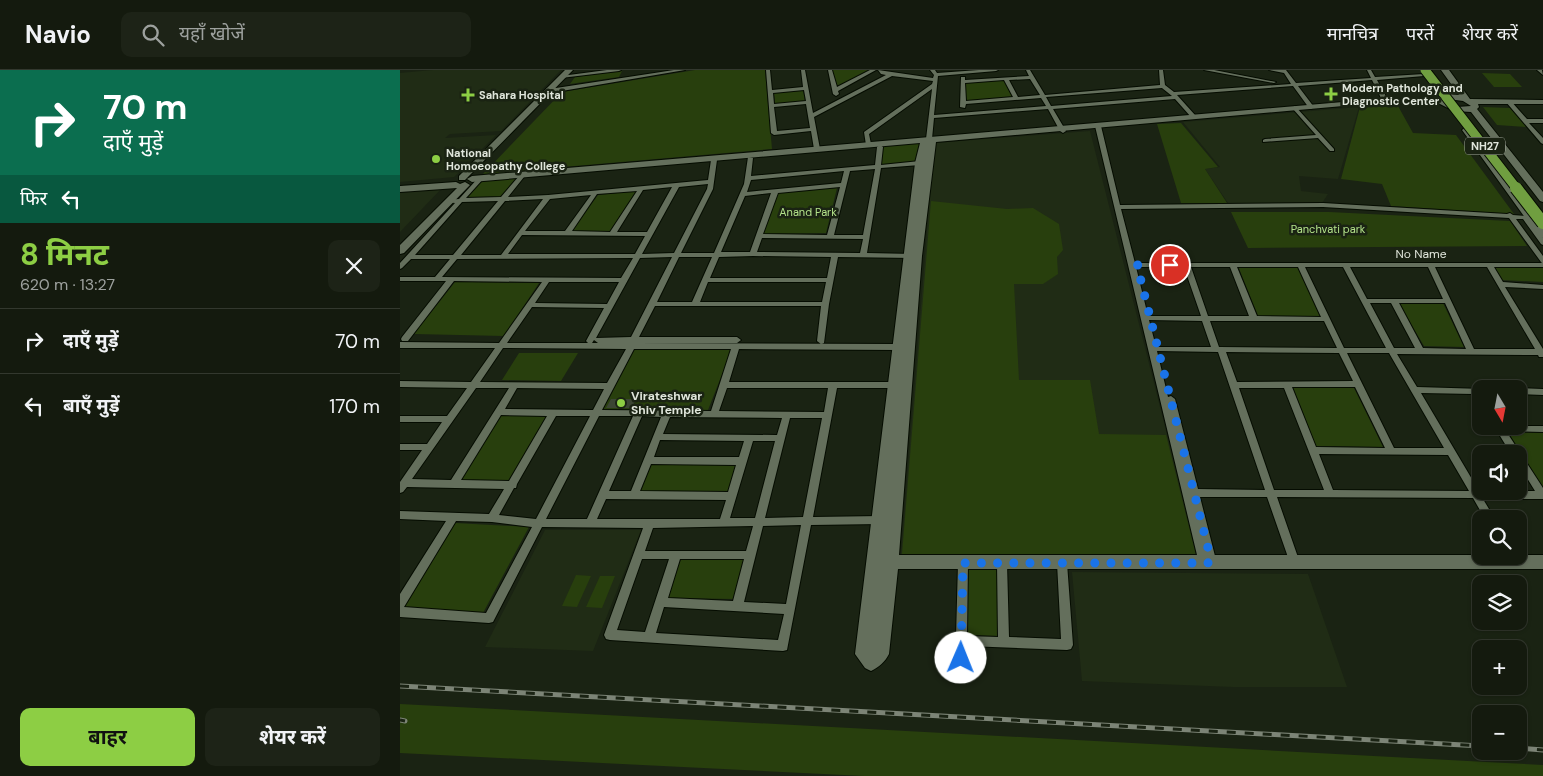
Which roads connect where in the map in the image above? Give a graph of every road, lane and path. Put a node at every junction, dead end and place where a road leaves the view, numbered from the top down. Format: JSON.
{"nodes":[{"id":1,"x":575,"y":70,"type":"edge"},
{"id":2,"x":619,"y":70,"type":"edge"},
{"id":3,"x":625,"y":70,"type":"edge"},
{"id":4,"x":669,"y":70,"type":"edge"},
{"id":5,"x":682,"y":70,"type":"edge"},
{"id":6,"x":768,"y":70,"type":"edge"},
{"id":7,"x":803,"y":70,"type":"edge"},
{"id":8,"x":830,"y":70,"type":"edge"},
{"id":9,"x":874,"y":70,"type":"edge"},
{"id":10,"x":880,"y":70,"type":"edge"},
{"id":11,"x":907,"y":70,"type":"edge"},
{"id":12,"x":996,"y":70,"type":"edge"},
{"id":13,"x":1028,"y":70,"type":"edge"},
{"id":14,"x":1161,"y":70,"type":"edge"},
{"id":15,"x":1206,"y":70,"type":"edge"},
{"id":16,"x":1271,"y":70,"type":"edge"},
{"id":17,"x":1369,"y":70,"type":"edge"},
{"id":18,"x":1445,"y":70,"type":"edge"},
{"id":19,"x":1539,"y":70,"type":"edge"},
{"id":20,"x":1285,"y":71,"type":"edge"},
{"id":21,"x":1425,"y":71,"type":"edge"},
{"id":22,"x":963,"y":73,"type":"junction"},
{"id":23,"x":892,"y":74,"type":"junction"},
{"id":24,"x":1543,"y":74,"type":"edge"},
{"id":25,"x":566,"y":75,"type":"edge"},
{"id":26,"x":913,"y":77,"type":"junction"},
{"id":27,"x":1032,"y":77,"type":"junction"},
{"id":28,"x":934,"y":78,"type":"edge"},
{"id":29,"x":1373,"y":78,"type":"junction"},
{"id":30,"x":621,"y":79,"type":"junction"},
{"id":31,"x":1006,"y":79,"type":"junction"},
{"id":32,"x":963,"y":82,"type":"junction"},
{"id":33,"x":1294,"y":84,"type":"junction"},
{"id":34,"x":1281,"y":85,"type":"junction"},
{"id":35,"x":1163,"y":86,"type":"junction"},
{"id":36,"x":806,"y":88,"type":"junction"},
{"id":37,"x":555,"y":89,"type":"junction"},
{"id":38,"x":835,"y":90,"type":"junction"},
{"id":39,"x":770,"y":92,"type":"junction"},
{"id":40,"x":1174,"y":95,"type":"junction"},
{"id":41,"x":1042,"y":96,"type":"junction"},
{"id":42,"x":1016,"y":98,"type":"junction"},
{"id":43,"x":809,"y":102,"type":"junction"},
{"id":44,"x":838,"y":102,"type":"junction"},
{"id":45,"x":1386,"y":102,"type":"junction"},
{"id":46,"x":1543,"y":102,"type":"edge"},
{"id":47,"x":963,"y":103,"type":"junction"},
{"id":48,"x":1444,"y":103,"type":"junction"},
{"id":49,"x":1470,"y":103,"type":"junction"},
{"id":50,"x":1510,"y":104,"type":"junction"},
{"id":51,"x":771,"y":106,"type":"junction"},
{"id":52,"x":1543,"y":106,"type":"edge"},
{"id":53,"x":1311,"y":107,"type":"junction"},
{"id":54,"x":1048,"y":108,"type":"junction"},
{"id":55,"x":1295,"y":108,"type":"junction"},
{"id":56,"x":963,"y":115,"type":"junction"},
{"id":57,"x":811,"y":116,"type":"junction"},
{"id":58,"x":1193,"y":116,"type":"junction"},
{"id":59,"x":932,"y":117,"type":"junction"},
{"id":60,"x":1525,"y":121,"type":"junction"},
{"id":61,"x":1543,"y":122,"type":"edge"},
{"id":62,"x":1098,"y":126,"type":"junction"},
{"id":63,"x":813,"y":129,"type":"junction"},
{"id":64,"x":1062,"y":129,"type":"junction"},
{"id":65,"x":1320,"y":136,"type":"junction"},
{"id":66,"x":929,"y":141,"type":"junction"},
{"id":67,"x":1265,"y":141,"type":"dead end"},
{"id":68,"x":1543,"y":142,"type":"edge"},
{"id":69,"x":868,"y":144,"type":"junction"},
{"id":70,"x":880,"y":147,"type":"junction"},
{"id":71,"x":817,"y":149,"type":"junction"},
{"id":72,"x":1332,"y":150,"type":"dead end"},
{"id":73,"x":750,"y":158,"type":"junction"},
{"id":74,"x":714,"y":160,"type":"junction"},
{"id":75,"x":920,"y":164,"type":"junction"},
{"id":76,"x":878,"y":168,"type":"junction"},
{"id":77,"x":847,"y":170,"type":"junction"},
{"id":78,"x":521,"y":177,"type":"junction"},
{"id":79,"x":748,"y":178,"type":"junction"},
{"id":80,"x":468,"y":181,"type":"junction"},
{"id":81,"x":711,"y":182,"type":"junction"},
{"id":82,"x":400,"y":185,"type":"edge"},
{"id":83,"x":843,"y":185,"type":"junction"},
{"id":84,"x":676,"y":186,"type":"junction"},
{"id":85,"x":400,"y":189,"type":"edge"},
{"id":86,"x":641,"y":189,"type":"junction"},
{"id":87,"x":775,"y":191,"type":"junction"},
{"id":88,"x":595,"y":193,"type":"junction"},
{"id":89,"x":742,"y":194,"type":"junction"},
{"id":90,"x":548,"y":197,"type":"junction"},
{"id":91,"x":1543,"y":199,"type":"edge"},
{"id":92,"x":502,"y":200,"type":"junction"},
{"id":93,"x":448,"y":201,"type":"junction"},
{"id":94,"x":462,"y":201,"type":"junction"},
{"id":95,"x":1120,"y":207,"type":"junction"},
{"id":96,"x":1543,"y":210,"type":"edge"},
{"id":97,"x":1512,"y":217,"type":"junction"},
{"id":98,"x":1543,"y":218,"type":"edge"},
{"id":99,"x":1528,"y":219,"type":"junction"},
{"id":100,"x":1543,"y":223,"type":"edge"},
{"id":101,"x":521,"y":233,"type":"junction"},
{"id":102,"x":567,"y":234,"type":"junction"},
{"id":103,"x":612,"y":234,"type":"junction"},
{"id":104,"x":648,"y":234,"type":"junction"},
{"id":105,"x":1543,"y":235,"type":"edge"},
{"id":106,"x":759,"y":236,"type":"junction"},
{"id":107,"x":830,"y":236,"type":"junction"},
{"id":108,"x":866,"y":237,"type":"junction"},
{"id":109,"x":400,"y":239,"type":"edge"},
{"id":110,"x":1543,"y":242,"type":"edge"},
{"id":111,"x":405,"y":254,"type":"edge"},
{"id":112,"x":676,"y":254,"type":"junction"},
{"id":113,"x":716,"y":254,"type":"junction"},
{"id":114,"x":752,"y":254,"type":"junction"},
{"id":115,"x":835,"y":255,"type":"junction"},
{"id":116,"x":456,"y":256,"type":"junction"},
{"id":117,"x":503,"y":256,"type":"junction"},
{"id":118,"x":636,"y":256,"type":"junction"},
{"id":119,"x":864,"y":256,"type":"junction"},
{"id":120,"x":913,"y":256,"type":"junction"},
{"id":121,"x":1543,"y":263,"type":"edge"},
{"id":122,"x":1134,"y":265,"type":"junction"},
{"id":123,"x":1186,"y":265,"type":"junction"},
{"id":124,"x":1233,"y":265,"type":"junction"},
{"id":125,"x":1300,"y":265,"type":"junction"},
{"id":126,"x":1345,"y":265,"type":"junction"},
{"id":127,"x":1431,"y":265,"type":"junction"},
{"id":128,"x":1489,"y":265,"type":"junction"},
{"id":129,"x":400,"y":267,"type":"edge"},
{"id":130,"x":400,"y":279,"type":"edge"},
{"id":131,"x":437,"y":279,"type":"junction"},
{"id":132,"x":452,"y":279,"type":"junction"},
{"id":133,"x":547,"y":280,"type":"junction"},
{"id":134,"x":623,"y":280,"type":"junction"},
{"id":135,"x":706,"y":280,"type":"junction"},
{"id":136,"x":830,"y":280,"type":"junction"},
{"id":137,"x":1500,"y":284,"type":"junction"},
{"id":138,"x":1543,"y":287,"type":"edge"},
{"id":139,"x":1364,"y":300,"type":"junction"},
{"id":140,"x":1394,"y":301,"type":"junction"},
{"id":141,"x":1448,"y":301,"type":"junction"},
{"id":142,"x":651,"y":304,"type":"junction"},
{"id":143,"x":695,"y":304,"type":"junction"},
{"id":144,"x":825,"y":304,"type":"junction"},
{"id":145,"x":529,"y":305,"type":"junction"},
{"id":146,"x":609,"y":306,"type":"junction"},
{"id":147,"x":1148,"y":318,"type":"junction"},
{"id":148,"x":1205,"y":319,"type":"junction"},
{"id":149,"x":1254,"y":319,"type":"junction"},
{"id":150,"x":1326,"y":319,"type":"junction"},
{"id":151,"x":590,"y":340,"type":"junction"},
{"id":152,"x":674,"y":340,"type":"junction"},
{"id":153,"x":402,"y":341,"type":"edge"},
{"id":154,"x":820,"y":341,"type":"junction"},
{"id":155,"x":503,"y":343,"type":"junction"},
{"id":156,"x":632,"y":343,"type":"junction"},
{"id":157,"x":902,"y":343,"type":"junction"},
{"id":158,"x":685,"y":346,"type":"junction"},
{"id":159,"x":736,"y":346,"type":"junction"},
{"id":160,"x":1158,"y":349,"type":"junction"},
{"id":161,"x":1219,"y":349,"type":"junction"},
{"id":162,"x":1341,"y":350,"type":"junction"},
{"id":163,"x":1392,"y":351,"type":"junction"},
{"id":164,"x":1420,"y":351,"type":"junction"},
{"id":165,"x":1471,"y":351,"type":"junction"},
{"id":166,"x":1542,"y":354,"type":"edge"},
{"id":167,"x":400,"y":384,"type":"edge"},
{"id":168,"x":474,"y":384,"type":"junction"},
{"id":169,"x":1234,"y":384,"type":"junction"},
{"id":170,"x":1286,"y":384,"type":"junction"},
{"id":171,"x":1358,"y":384,"type":"junction"},
{"id":172,"x":515,"y":385,"type":"junction"},
{"id":173,"x":723,"y":385,"type":"junction"},
{"id":174,"x":834,"y":385,"type":"junction"},
{"id":175,"x":610,"y":386,"type":"junction"},
{"id":176,"x":894,"y":386,"type":"junction"},
{"id":177,"x":1415,"y":390,"type":"junction"},
{"id":178,"x":1472,"y":391,"type":"edge"},
{"id":179,"x":1528,"y":391,"type":"edge"},
{"id":180,"x":1543,"y":392,"type":"edge"},
{"id":181,"x":499,"y":412,"type":"junction"},
{"id":182,"x":554,"y":412,"type":"junction"},
{"id":183,"x":596,"y":413,"type":"junction"},
{"id":184,"x":638,"y":413,"type":"junction"},
{"id":185,"x":667,"y":413,"type":"junction"},
{"id":186,"x":714,"y":414,"type":"junction"},
{"id":187,"x":787,"y":414,"type":"junction"},
{"id":188,"x":827,"y":414,"type":"junction"},
{"id":189,"x":400,"y":419,"type":"edge"},
{"id":190,"x":449,"y":419,"type":"junction"},
{"id":191,"x":1528,"y":428,"type":"edge"},
{"id":192,"x":1543,"y":429,"type":"edge"},
{"id":193,"x":658,"y":437,"type":"junction"},
{"id":194,"x":749,"y":438,"type":"junction"},
{"id":195,"x":781,"y":438,"type":"junction"},
{"id":196,"x":429,"y":447,"type":"junction"},
{"id":197,"x":400,"y":448,"type":"edge"},
{"id":198,"x":1313,"y":450,"type":"junction"},
{"id":199,"x":1390,"y":451,"type":"junction"},
{"id":200,"x":1451,"y":452,"type":"junction"},
{"id":201,"x":648,"y":460,"type":"junction"},
{"id":202,"x":742,"y":461,"type":"junction"},
{"id":203,"x":1527,"y":471,"type":"edge"},
{"id":204,"x":454,"y":484,"type":"junction"},
{"id":205,"x":513,"y":485,"type":"junction"},
{"id":206,"x":402,"y":486,"type":"edge"},
{"id":207,"x":1472,"y":489,"type":"edge"},
{"id":208,"x":1194,"y":493,"type":"junction"},
{"id":209,"x":1271,"y":493,"type":"junction"},
{"id":210,"x":1330,"y":494,"type":"junction"},
{"id":211,"x":1472,"y":494,"type":"edge"},
{"id":212,"x":602,"y":495,"type":"junction"},
{"id":213,"x":634,"y":495,"type":"junction"},
{"id":214,"x":1527,"y":495,"type":"edge"},
{"id":215,"x":1542,"y":495,"type":"edge"},
{"id":216,"x":732,"y":496,"type":"junction"},
{"id":217,"x":400,"y":515,"type":"edge"},
{"id":218,"x":453,"y":517,"type":"junction"},
{"id":219,"x":492,"y":518,"type":"junction"},
{"id":220,"x":878,"y":520,"type":"junction"},
{"id":221,"x":894,"y":520,"type":"junction"},
{"id":222,"x":724,"y":521,"type":"junction"},
{"id":223,"x":759,"y":521,"type":"junction"},
{"id":224,"x":806,"y":521,"type":"junction"},
{"id":225,"x":537,"y":523,"type":"junction"},
{"id":226,"x":590,"y":523,"type":"junction"},
{"id":227,"x":648,"y":524,"type":"junction"},
{"id":228,"x":638,"y":555,"type":"junction"},
{"id":229,"x":676,"y":555,"type":"junction"},
{"id":230,"x":751,"y":555,"type":"junction"},
{"id":231,"x":1472,"y":560,"type":"edge"},
{"id":232,"x":1527,"y":560,"type":"edge"},
{"id":233,"x":883,"y":561,"type":"junction"},
{"id":234,"x":1543,"y":562,"type":"edge"},
{"id":235,"x":963,"y":563,"type":"junction"},
{"id":236,"x":1002,"y":563,"type":"junction"},
{"id":237,"x":1062,"y":563,"type":"junction"},
{"id":238,"x":1208,"y":563,"type":"junction"},
{"id":239,"x":1295,"y":563,"type":"junction"},
{"id":240,"x":660,"y":602,"type":"junction"},
{"id":241,"x":400,"y":604,"type":"edge"},
{"id":242,"x":737,"y":606,"type":"junction"},
{"id":243,"x":790,"y":609,"type":"junction"},
{"id":244,"x":400,"y":612,"type":"edge"},
{"id":245,"x":649,"y":638,"type":"junction"},
{"id":246,"x":962,"y":641,"type":"junction"},
{"id":247,"x":1004,"y":643,"type":"junction"},
{"id":248,"x":961,"y":674,"type":"dead end"}],
"edges":[{"from":1,"to":25,"type":"street"},
{"from":2,"to":25,"type":"street"},
{"from":3,"to":30,"type":"street"},
{"from":4,"to":30,"type":"street"},
{"from":5,"to":30,"type":"street"},
{"from":6,"to":39,"type":"street"},
{"from":7,"to":36,"type":"street"},
{"from":8,"to":38,"type":"street"},
{"from":9,"to":38,"type":"street"},
{"from":10,"to":23,"type":"street"},
{"from":11,"to":26,"type":"street"},
{"from":12,"to":22,"type":"street"},
{"from":13,"to":27,"type":"street"},
{"from":14,"to":35,"type":"street"},
{"from":15,"to":34,"type":"street"},
{"from":16,"to":20,"type":"street"},
{"from":17,"to":29,"type":"street"},
{"from":18,"to":49,"type":"street"},
{"from":19,"to":24,"type":"street"},
{"from":20,"to":33,"type":"street"},
{"from":21,"to":29,"type":"street"},
{"from":21,"to":48,"type":"street"},
{"from":21,"to":96,"type":"highway","number":"NH27"},
{"from":21,"to":100,"type":"highway","number":"NH27","bridge":true},
{"from":22,"to":28,"type":"street"},
{"from":22,"to":32,"type":"street"},
{"from":23,"to":26,"type":"street"},
{"from":23,"to":44,"type":"street"},
{"from":25,"to":37,"type":"street"},
{"from":26,"to":28,"type":"street"},
{"from":27,"to":31,"type":"street"},
{"from":27,"to":41,"type":"street"},
{"from":28,"to":59,"type":"street"},
{"from":28,"to":69,"type":"street"},
{"from":29,"to":33,"type":"street"},
{"from":29,"to":45,"type":"street"},
{"from":30,"to":37,"type":"street"},
{"from":31,"to":32,"type":"street"},
{"from":31,"to":42,"type":"street"},
{"from":32,"to":47,"type":"street"},
{"from":33,"to":34,"type":"street"},
{"from":33,"to":53,"type":"street"},
{"from":34,"to":40,"type":"street"},
{"from":35,"to":40,"type":"street"},
{"from":35,"to":41,"type":"street"},
{"from":36,"to":39,"type":"street"},
{"from":36,"to":43,"type":"street"},
{"from":37,"to":80,"type":"street"},
{"from":38,"to":44,"type":"street"},
{"from":39,"to":51,"type":"street"},
{"from":40,"to":54,"type":"street"},
{"from":40,"to":58,"type":"street"},
{"from":41,"to":42,"type":"street"},
{"from":41,"to":54,"type":"street"},
{"from":42,"to":47,"type":"street"},
{"from":43,"to":51,"type":"street"},
{"from":43,"to":57,"type":"street"},
{"from":44,"to":57,"type":"street"},
{"from":45,"to":48,"type":"street"},
{"from":45,"to":53,"type":"street"},
{"from":46,"to":50,"type":"street"},
{"from":47,"to":56,"type":"street"},
{"from":48,"to":49,"type":"street"},
{"from":48,"to":49,"type":"street"},
{"from":48,"to":99,"type":"street"},
{"from":49,"to":50,"type":"street"},
{"from":49,"to":91,"type":"street"},
{"from":50,"to":52,"type":"street"},
{"from":50,"to":60,"type":"street"},
{"from":51,"to":63,"type":"street"},
{"from":53,"to":55,"type":"street"},
{"from":54,"to":56,"type":"street"},
{"from":54,"to":64,"type":"street"},
{"from":55,"to":58,"type":"street"},
{"from":55,"to":65,"type":"street"},
{"from":56,"to":59,"type":"street"},
{"from":57,"to":63,"type":"street"},
{"from":58,"to":62,"type":"street"},
{"from":59,"to":66,"type":"street"},
{"from":60,"to":61,"type":"street"},
{"from":60,"to":68,"type":"street"},
{"from":62,"to":64,"type":"street"},
{"from":62,"to":95,"type":"street"},
{"from":63,"to":71,"type":"street"},
{"from":64,"to":66,"type":"street"},
{"from":65,"to":67,"type":"street"},
{"from":65,"to":72,"type":"street"},
{"from":66,"to":69,"type":"street"},
{"from":66,"to":70,"type":"street"},
{"from":66,"to":75,"type":"street"},
{"from":66,"to":120,"type":"street"},
{"from":69,"to":71,"type":"street"},
{"from":70,"to":73,"type":"street"},
{"from":70,"to":76,"type":"street"},
{"from":71,"to":80,"type":"street"},
{"from":73,"to":74,"type":"street"},
{"from":73,"to":79,"type":"street"},
{"from":74,"to":78,"type":"street"},
{"from":74,"to":81,"type":"street"},
{"from":75,"to":76,"type":"street"},
{"from":75,"to":120,"type":"street"},
{"from":76,"to":77,"type":"street"},
{"from":76,"to":108,"type":"street"},
{"from":77,"to":79,"type":"street"},
{"from":77,"to":83,"type":"street"},
{"from":78,"to":80,"type":"street"},
{"from":78,"to":92,"type":"street"},
{"from":79,"to":89,"type":"street"},
{"from":80,"to":82,"type":"street"},
{"from":80,"to":85,"type":"street"},
{"from":80,"to":93,"type":"street"},
{"from":80,"to":94,"type":"street"},
{"from":80,"to":109,"type":"street"},
{"from":81,"to":84,"type":"street"},
{"from":81,"to":112,"type":"street"},
{"from":83,"to":87,"type":"street"},
{"from":83,"to":107,"type":"street"},
{"from":84,"to":86,"type":"street"},
{"from":84,"to":104,"type":"street"},
{"from":86,"to":88,"type":"street"},
{"from":86,"to":103,"type":"street"},
{"from":87,"to":89,"type":"street"},
{"from":87,"to":106,"type":"street"},
{"from":88,"to":90,"type":"street"},
{"from":88,"to":102,"type":"street"},
{"from":89,"to":113,"type":"street"},
{"from":90,"to":92,"type":"street"},
{"from":90,"to":101,"type":"street"},
{"from":92,"to":94,"type":"street"},
{"from":92,"to":116,"type":"street"},
{"from":93,"to":94,"type":"street"},
{"from":93,"to":111,"type":"street"},
{"from":94,"to":111,"type":"street"},
{"from":95,"to":97,"type":"street"},
{"from":95,"to":122,"type":"street"},
{"from":97,"to":99,"type":"street"},
{"from":97,"to":121,"type":"street"},
{"from":98,"to":99,"type":"street"},
{"from":99,"to":105,"type":"street"},
{"from":99,"to":110,"type":"street"},
{"from":101,"to":102,"type":"street"},
{"from":101,"to":117,"type":"street"},
{"from":102,"to":103,"type":"street"},
{"from":103,"to":104,"type":"street"},
{"from":104,"to":118,"type":"street"},
{"from":106,"to":107,"type":"street"},
{"from":106,"to":114,"type":"street"},
{"from":107,"to":108,"type":"street"},
{"from":108,"to":119,"type":"street"},
{"from":111,"to":116,"type":"street"},
{"from":111,"to":129,"type":"street"},
{"from":112,"to":113,"type":"street"},
{"from":112,"to":118,"type":"street"},
{"from":112,"to":142,"type":"street"},
{"from":113,"to":114,"type":"street"},
{"from":113,"to":135,"type":"street"},
{"from":114,"to":115,"type":"street"},
{"from":115,"to":119,"type":"street"},
{"from":115,"to":136,"type":"street"},
{"from":116,"to":117,"type":"street"},
{"from":116,"to":131,"type":"street"},
{"from":117,"to":118,"type":"street"},
{"from":118,"to":134,"type":"street"},
{"from":119,"to":120,"type":"street"},
{"from":120,"to":157,"type":"street"},
{"from":121,"to":128,"type":"street","name":"No Name"},
{"from":122,"to":123,"type":"street","name":"No Name"},
{"from":122,"to":147,"type":"street"},
{"from":123,"to":124,"type":"street","name":"No Name"},
{"from":123,"to":148,"type":"street"},
{"from":124,"to":125,"type":"street","name":"No Name"},
{"from":124,"to":149,"type":"street"},
{"from":125,"to":126,"type":"street","name":"No Name"},
{"from":125,"to":150,"type":"street"},
{"from":126,"to":127,"type":"street","name":"No Name"},
{"from":126,"to":139,"type":"street"},
{"from":127,"to":128,"type":"street","name":"No Name"},
{"from":127,"to":141,"type":"street"},
{"from":128,"to":137,"type":"street"},
{"from":130,"to":131,"type":"street"},
{"from":131,"to":132,"type":"street"},
{"from":132,"to":133,"type":"street"},
{"from":132,"to":153,"type":"street"},
{"from":133,"to":134,"type":"street"},
{"from":133,"to":145,"type":"street"},
{"from":134,"to":146,"type":"street"},
{"from":135,"to":136,"type":"street"},
{"from":135,"to":143,"type":"street"},
{"from":136,"to":144,"type":"street"},
{"from":137,"to":138,"type":"street"},
{"from":137,"to":166,"type":"street"},
{"from":139,"to":140,"type":"street"},
{"from":139,"to":163,"type":"street"},
{"from":140,"to":141,"type":"street"},
{"from":140,"to":164,"type":"street"},
{"from":141,"to":165,"type":"street"},
{"from":142,"to":143,"type":"street"},
{"from":142,"to":156,"type":"street"},
{"from":143,"to":144,"type":"street"},
{"from":144,"to":154,"type":"street"},
{"from":145,"to":146,"type":"street"},
{"from":145,"to":155,"type":"street"},
{"from":146,"to":151,"type":"street"},
{"from":147,"to":148,"type":"street"},
{"from":147,"to":160,"type":"street"},
{"from":147,"to":238,"type":"street"},
{"from":148,"to":149,"type":"street"},
{"from":148,"to":161,"type":"street"},
{"from":149,"to":150,"type":"street"},
{"from":150,"to":162,"type":"street"},
{"from":151,"to":155,"type":"street"},
{"from":151,"to":156,"type":"street"},
{"from":152,"to":154,"type":"street"},
{"from":152,"to":156,"type":"street"},
{"from":152,"to":158,"type":"street"},
{"from":153,"to":155,"type":"street"},
{"from":154,"to":157,"type":"street"},
{"from":155,"to":156,"type":"street"},
{"from":155,"to":168,"type":"street"},
{"from":156,"to":158,"type":"street"},
{"from":156,"to":175,"type":"street"},
{"from":157,"to":159,"type":"street"},
{"from":157,"to":176,"type":"street"},
{"from":157,"to":221,"type":"street"},
{"from":158,"to":159,"type":"street"},
{"from":159,"to":173,"type":"street"},
{"from":160,"to":161,"type":"street"},
{"from":160,"to":208,"type":"street"},
{"from":161,"to":162,"type":"street"},
{"from":161,"to":169,"type":"street"},
{"from":162,"to":163,"type":"street"},
{"from":162,"to":171,"type":"street"},
{"from":163,"to":164,"type":"street"},
{"from":163,"to":177,"type":"street"},
{"from":164,"to":165,"type":"street"},
{"from":165,"to":166,"type":"street"},
{"from":167,"to":168,"type":"street"},
{"from":168,"to":172,"type":"street"},
{"from":168,"to":190,"type":"street"},
{"from":169,"to":170,"type":"street"},
{"from":169,"to":209,"type":"street"},
{"from":170,"to":171,"type":"street"},
{"from":170,"to":198,"type":"street"},
{"from":171,"to":199,"type":"street"},
{"from":172,"to":175,"type":"street"},
{"from":172,"to":181,"type":"street"},
{"from":173,"to":174,"type":"street"},
{"from":173,"to":186,"type":"street"},
{"from":174,"to":176,"type":"street"},
{"from":174,"to":188,"type":"street"},
{"from":175,"to":183,"type":"street"},
{"from":176,"to":220,"type":"street"},
{"from":177,"to":178,"type":"street"},
{"from":177,"to":200,"type":"street"},
{"from":179,"to":180,"type":"street"},
{"from":181,"to":182,"type":"street"},
{"from":181,"to":204,"type":"street"},
{"from":182,"to":183,"type":"street"},
{"from":182,"to":205,"type":"street"},
{"from":183,"to":184,"type":"street"},
{"from":183,"to":225,"type":"street"},
{"from":184,"to":185,"type":"street"},
{"from":184,"to":212,"type":"street"},
{"from":185,"to":186,"type":"street"},
{"from":185,"to":193,"type":"street"},
{"from":186,"to":187,"type":"street"},
{"from":187,"to":188,"type":"street"},
{"from":187,"to":195,"type":"street"},
{"from":188,"to":224,"type":"street"},
{"from":189,"to":190,"type":"street"},
{"from":190,"to":196,"type":"street"},
{"from":191,"to":192,"type":"street"},
{"from":193,"to":194,"type":"street"},
{"from":193,"to":201,"type":"street"},
{"from":194,"to":195,"type":"street"},
{"from":194,"to":202,"type":"street"},
{"from":195,"to":223,"type":"street"},
{"from":196,"to":197,"type":"street"},
{"from":196,"to":206,"type":"street"},
{"from":198,"to":199,"type":"street"},
{"from":198,"to":210,"type":"street"},
{"from":199,"to":200,"type":"street"},
{"from":200,"to":207,"type":"street"},
{"from":201,"to":202,"type":"street"},
{"from":201,"to":213,"type":"street"},
{"from":202,"to":216,"type":"street"},
{"from":203,"to":215,"type":"street"},
{"from":204,"to":205,"type":"street"},
{"from":204,"to":206,"type":"street"},
{"from":205,"to":219,"type":"street"},
{"from":208,"to":209,"type":"street"},
{"from":208,"to":238,"type":"street"},
{"from":209,"to":210,"type":"street"},
{"from":209,"to":239,"type":"street"},
{"from":210,"to":211,"type":"street"},
{"from":212,"to":213,"type":"street"},
{"from":212,"to":226,"type":"street"},
{"from":213,"to":216,"type":"street"},
{"from":214,"to":215,"type":"street"},
{"from":216,"to":222,"type":"street"},
{"from":217,"to":218,"type":"street"},
{"from":218,"to":219,"type":"street"},
{"from":218,"to":241,"type":"street"},
{"from":219,"to":225,"type":"street"},
{"from":220,"to":221,"type":"street"},
{"from":220,"to":224,"type":"street"},
{"from":220,"to":233,"type":"street"},
{"from":221,"to":233,"type":"street"},
{"from":222,"to":223,"type":"street"},
{"from":222,"to":227,"type":"street"},
{"from":223,"to":224,"type":"street"},
{"from":223,"to":230,"type":"street"},
{"from":224,"to":243,"type":"street"},
{"from":225,"to":226,"type":"street"},
{"from":225,"to":244,"type":"street"},
{"from":226,"to":227,"type":"street"},
{"from":227,"to":228,"type":"street"},
{"from":228,"to":229,"type":"street"},
{"from":228,"to":245,"type":"street"},
{"from":229,"to":230,"type":"street"},
{"from":229,"to":240,"type":"street"},
{"from":230,"to":242,"type":"street"},
{"from":231,"to":239,"type":"street"},
{"from":232,"to":234,"type":"street"},
{"from":233,"to":233,"type":"street"},
{"from":233,"to":235,"type":"street"},
{"from":235,"to":236,"type":"street"},
{"from":235,"to":246,"type":"street"},
{"from":236,"to":237,"type":"street"},
{"from":236,"to":247,"type":"street"},
{"from":237,"to":238,"type":"street"},
{"from":237,"to":247,"type":"street"},
{"from":238,"to":239,"type":"street"},
{"from":240,"to":242,"type":"street"},
{"from":240,"to":245,"type":"street"},
{"from":242,"to":243,"type":"street"},
{"from":243,"to":245,"type":"street"},
{"from":246,"to":247,"type":"street"},
{"from":246,"to":248,"type":"street"}]}
